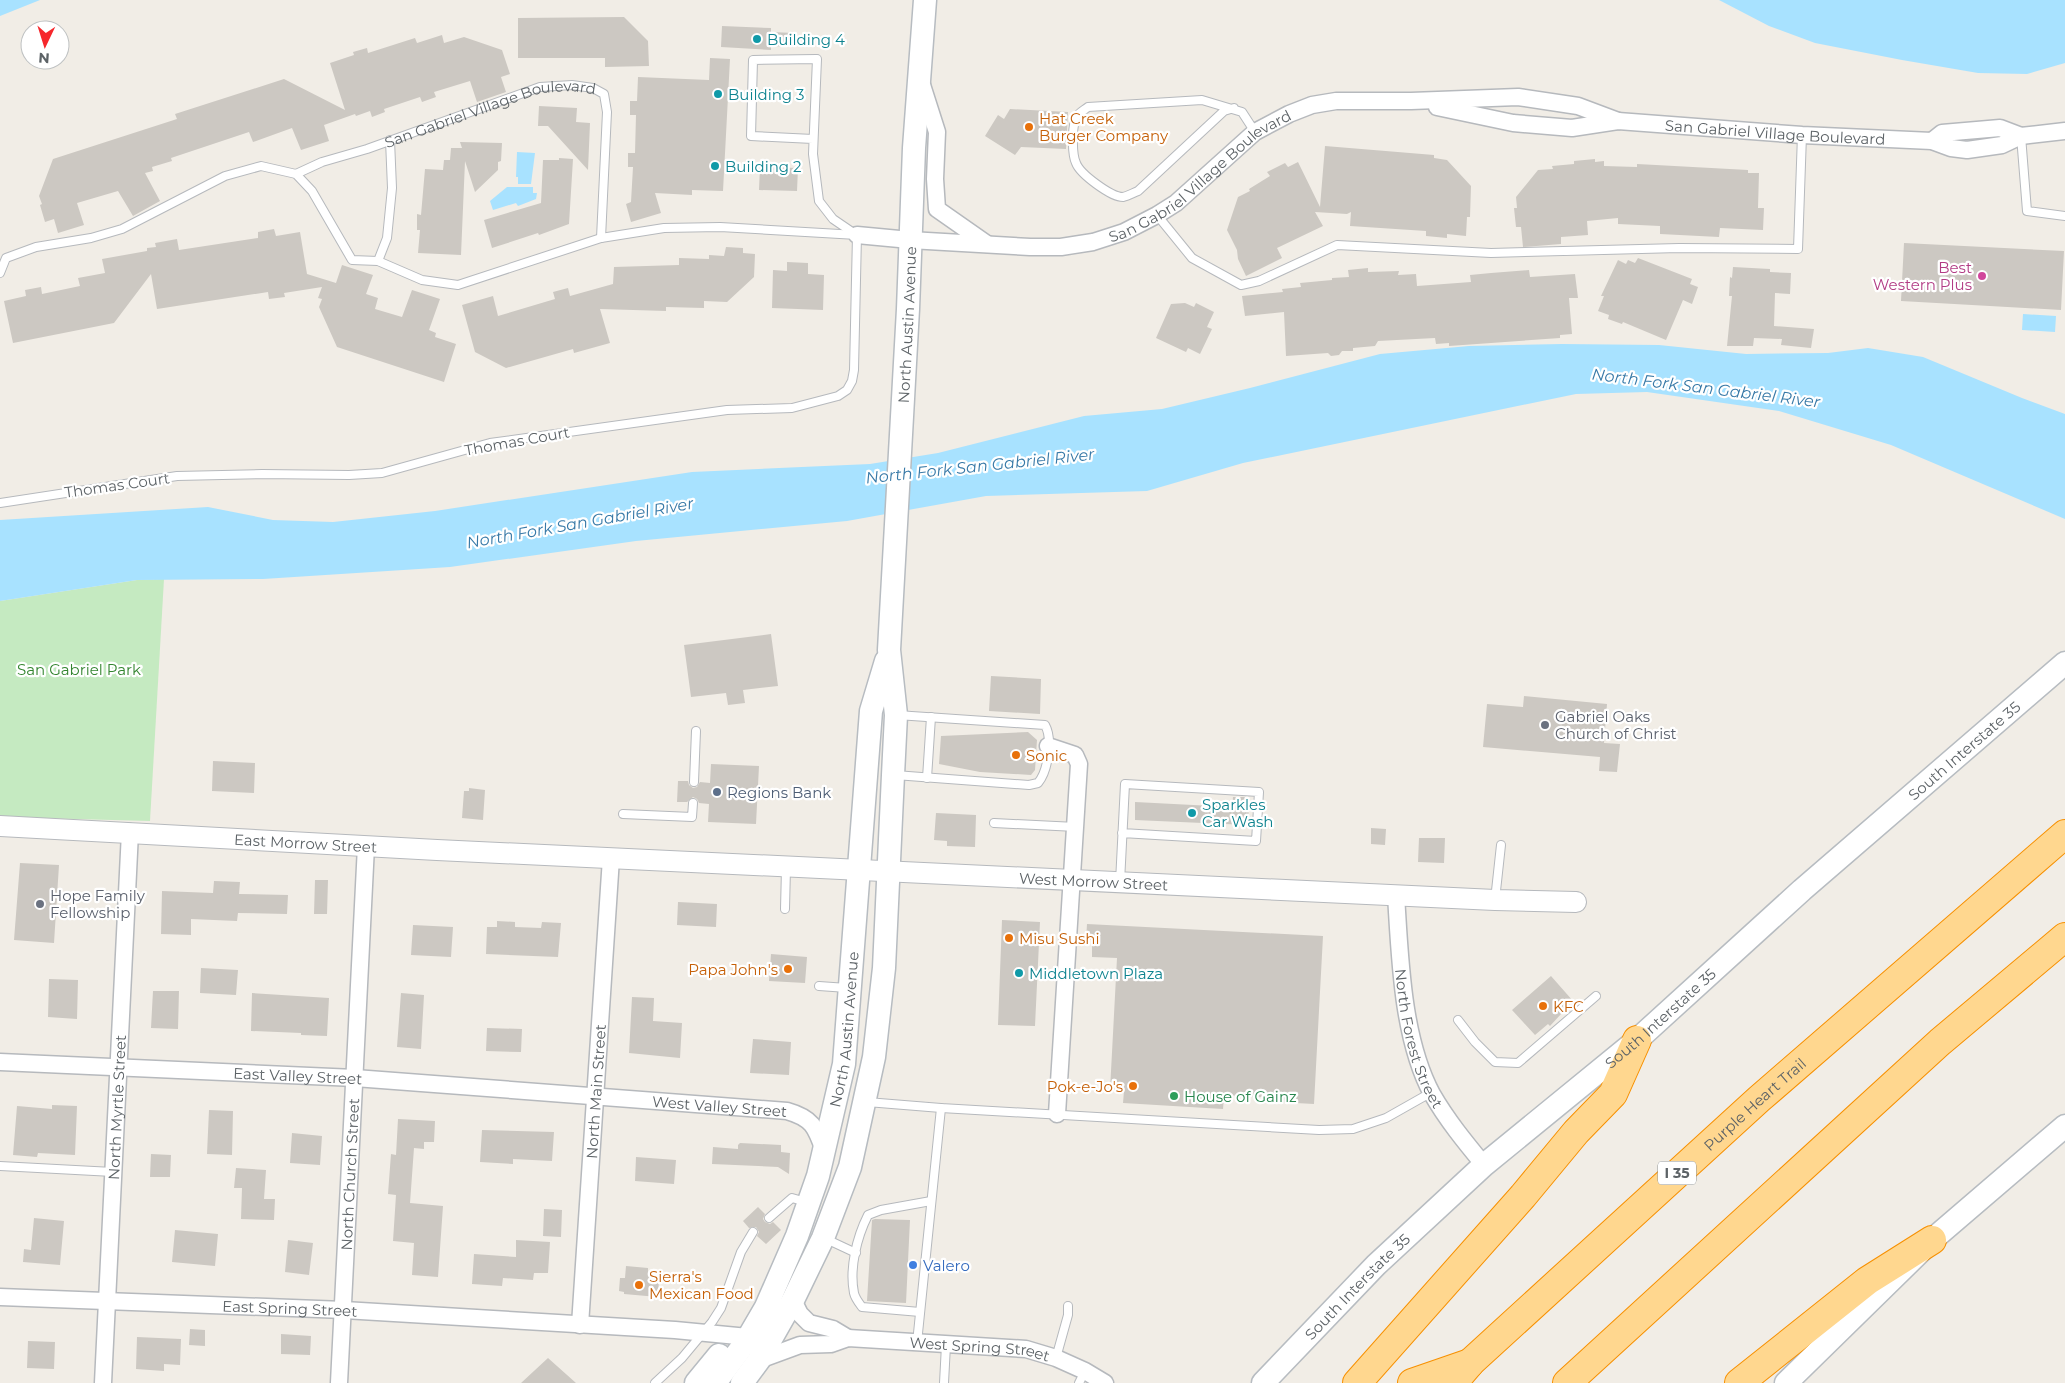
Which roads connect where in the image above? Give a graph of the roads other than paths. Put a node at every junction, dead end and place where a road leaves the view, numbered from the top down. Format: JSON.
{"nodes":[{"id":1,"x":925,"y":0,"type":"edge"},
{"id":2,"x":918,"y":74,"type":"junction"},
{"id":3,"x":1411,"y":101,"type":"junction"},
{"id":4,"x":1234,"y":108,"type":"junction"},
{"id":5,"x":1618,"y":121,"type":"junction"},
{"id":6,"x":2065,"y":131,"type":"edge"},
{"id":7,"x":1255,"y":132,"type":"junction"},
{"id":8,"x":1802,"y":135,"type":"junction"},
{"id":9,"x":2021,"y":136,"type":"junction"},
{"id":10,"x":390,"y":140,"type":"junction"},
{"id":11,"x":813,"y":140,"type":"junction"},
{"id":12,"x":296,"y":174,"type":"junction"},
{"id":13,"x":1157,"y":215,"type":"junction"},
{"id":14,"x":2065,"y":216,"type":"edge"},
{"id":15,"x":857,"y":235,"type":"junction"},
{"id":16,"x":601,"y":238,"type":"junction"},
{"id":17,"x":910,"y":240,"type":"junction"},
{"id":18,"x":987,"y":244,"type":"junction"},
{"id":19,"x":378,"y":260,"type":"junction"},
{"id":20,"x":0,"y":273,"type":"edge"},
{"id":21,"x":0,"y":503,"type":"edge"},
{"id":22,"x":889,"y":650,"type":"junction"},
{"id":23,"x":2065,"y":663,"type":"edge"},
{"id":24,"x":896,"y":715,"type":"junction"},
{"id":25,"x":930,"y":717,"type":"junction"},
{"id":26,"x":696,"y":731,"type":"dead end"},
{"id":27,"x":1048,"y":746,"type":"junction"},
{"id":28,"x":893,"y":775,"type":"junction"},
{"id":29,"x":927,"y":778,"type":"junction"},
{"id":30,"x":694,"y":782,"type":"dead end"},
{"id":31,"x":693,"y":803,"type":"dead end"},
{"id":32,"x":623,"y":814,"type":"dead end"},
{"id":33,"x":994,"y":823,"type":"dead end"},
{"id":34,"x":0,"y":826,"type":"edge"},
{"id":35,"x":1076,"y":827,"type":"junction"},
{"id":36,"x":130,"y":832,"type":"junction"},
{"id":37,"x":1122,"y":833,"type":"junction"},
{"id":38,"x":2065,"y":834,"type":"edge"},
{"id":39,"x":1501,"y":845,"type":"dead end"},
{"id":40,"x":366,"y":846,"type":"junction"},
{"id":41,"x":611,"y":858,"type":"junction"},
{"id":42,"x":786,"y":866,"type":"junction"},
{"id":43,"x":860,"y":870,"type":"junction"},
{"id":44,"x":888,"y":871,"type":"junction"},
{"id":45,"x":1073,"y":880,"type":"junction"},
{"id":46,"x":1120,"y":882,"type":"junction"},
{"id":47,"x":1396,"y":895,"type":"junction"},
{"id":48,"x":1494,"y":900,"type":"junction"},
{"id":49,"x":1576,"y":902,"type":"dead end"},
{"id":50,"x":785,"y":909,"type":"dead end"},
{"id":51,"x":2065,"y":937,"type":"edge"},
{"id":52,"x":819,"y":986,"type":"dead end"},
{"id":53,"x":851,"y":988,"type":"junction"},
{"id":54,"x":1596,"y":996,"type":"dead end"},
{"id":55,"x":1458,"y":1020,"type":"dead end"},
{"id":56,"x":1637,"y":1040,"type":"junction"},
{"id":57,"x":0,"y":1062,"type":"edge"},
{"id":58,"x":118,"y":1066,"type":"junction"},
{"id":59,"x":354,"y":1078,"type":"junction"},
{"id":60,"x":1432,"y":1092,"type":"junction"},
{"id":61,"x":595,"y":1096,"type":"junction"},
{"id":62,"x":865,"y":1102,"type":"junction"},
{"id":63,"x":941,"y":1108,"type":"junction"},
{"id":64,"x":1057,"y":1114,"type":"junction"},
{"id":65,"x":2065,"y":1126,"type":"edge"},
{"id":66,"x":824,"y":1151,"type":"junction"},
{"id":67,"x":1484,"y":1165,"type":"junction"},
{"id":68,"x":0,"y":1166,"type":"edge"},
{"id":69,"x":113,"y":1172,"type":"junction"},
{"id":70,"x":931,"y":1201,"type":"junction"},
{"id":71,"x":810,"y":1203,"type":"junction"},
{"id":72,"x":769,"y":1218,"type":"dead end"},
{"id":73,"x":753,"y":1232,"type":"dead end"},
{"id":74,"x":823,"y":1238,"type":"junction"},
{"id":75,"x":1932,"y":1240,"type":"junction"},
{"id":76,"x":856,"y":1253,"type":"junction"},
{"id":77,"x":0,"y":1297,"type":"edge"},
{"id":78,"x":793,"y":1300,"type":"junction"},
{"id":79,"x":107,"y":1302,"type":"junction"},
{"id":80,"x":1068,"y":1306,"type":"dead end"},
{"id":81,"x":344,"y":1310,"type":"junction"},
{"id":82,"x":920,"y":1312,"type":"junction"},
{"id":83,"x":580,"y":1325,"type":"junction"},
{"id":84,"x":703,"y":1333,"type":"junction"},
{"id":85,"x":848,"y":1338,"type":"junction"},
{"id":86,"x":917,"y":1343,"type":"junction"},
{"id":87,"x":946,"y":1345,"type":"junction"},
{"id":88,"x":751,"y":1347,"type":"junction"},
{"id":89,"x":1056,"y":1358,"type":"junction"},
{"id":90,"x":1471,"y":1362,"type":"junction"},
{"id":91,"x":1082,"y":1377,"type":"edge"},
{"id":92,"x":103,"y":1383,"type":"edge"},
{"id":93,"x":339,"y":1383,"type":"edge"},
{"id":94,"x":655,"y":1383,"type":"edge"},
{"id":95,"x":696,"y":1383,"type":"edge"},
{"id":96,"x":715,"y":1383,"type":"edge"},
{"id":97,"x":742,"y":1383,"type":"edge"},
{"id":98,"x":944,"y":1383,"type":"edge"},
{"id":99,"x":1105,"y":1383,"type":"edge"},
{"id":100,"x":1264,"y":1383,"type":"edge"},
{"id":101,"x":1357,"y":1383,"type":"edge"},
{"id":102,"x":1412,"y":1383,"type":"edge"},
{"id":103,"x":1452,"y":1383,"type":"edge"},
{"id":104,"x":1567,"y":1383,"type":"edge"},
{"id":105,"x":1739,"y":1383,"type":"edge"},
{"id":106,"x":1786,"y":1383,"type":"edge"}],
"edges":[{"from":1,"to":2,"type":"main road","name":"North Austin Avenue"},
{"from":2,"to":17,"type":"main road","name":"North Austin Avenue"},
{"from":2,"to":18,"type":"street"},
{"from":3,"to":5,"type":"street","name":"San Gabriel Village Boulevard"},
{"from":3,"to":5,"type":"street","name":"San Gabriel Village Boulevard"},
{"from":3,"to":7,"type":"street","name":"San Gabriel Village Boulevard"},
{"from":4,"to":4,"type":"lane"},
{"from":4,"to":7,"type":"lane"},
{"from":5,"to":8,"type":"street","name":"San Gabriel Village Boulevard"},
{"from":6,"to":9,"type":"street","name":"San Gabriel Village Boulevard"},
{"from":7,"to":13,"type":"street","name":"San Gabriel Village Boulevard"},
{"from":8,"to":9,"type":"street","name":"San Gabriel Village Boulevard"},
{"from":8,"to":13,"type":"lane"},
{"from":9,"to":14,"type":"lane"},
{"from":10,"to":12,"type":"lane","name":"San Gabriel Village Boulevard"},
{"from":10,"to":16,"type":"lane","name":"San Gabriel Village Boulevard"},
{"from":10,"to":19,"type":"lane"},
{"from":11,"to":11,"type":"lane"},
{"from":11,"to":15,"type":"lane"},
{"from":12,"to":19,"type":"lane","name":"San Gabriel Village Boulevard"},
{"from":12,"to":20,"type":"lane"},
{"from":13,"to":18,"type":"street","name":"San Gabriel Village Boulevard"},
{"from":15,"to":16,"type":"lane","name":"San Gabriel Village Boulevard"},
{"from":15,"to":17,"type":"street","name":"San Gabriel Village Boulevard"},
{"from":15,"to":21,"type":"lane","name":"Thomas Court"},
{"from":16,"to":19,"type":"lane","name":"San Gabriel Village Boulevard"},
{"from":17,"to":18,"type":"street","name":"San Gabriel Village Boulevard"},
{"from":17,"to":22,"type":"main road","name":"North Austin Avenue"},
{"from":22,"to":24,"type":"main road","name":"North Austin Avenue"},
{"from":22,"to":43,"type":"main road","name":"North Austin Avenue"},
{"from":23,"to":56,"type":"main road","name":"South Interstate 35"},
{"from":24,"to":25,"type":"lane"},
{"from":24,"to":28,"type":"main road","name":"North Austin Avenue"},
{"from":25,"to":27,"type":"lane"},
{"from":25,"to":29,"type":"lane"},
{"from":26,"to":30,"type":"lane"},
{"from":27,"to":29,"type":"lane"},
{"from":27,"to":35,"type":"street"},
{"from":28,"to":29,"type":"lane"},
{"from":28,"to":44,"type":"main road","name":"North Austin Avenue"},
{"from":31,"to":32,"type":"lane"},
{"from":33,"to":35,"type":"lane"},
{"from":34,"to":36,"type":"street","name":"East Morrow Street"},
{"from":35,"to":45,"type":"street"},
{"from":36,"to":40,"type":"street","name":"East Morrow Street"},
{"from":36,"to":58,"type":"street","name":"North Myrtle Street"},
{"from":37,"to":37,"type":"lane"},
{"from":37,"to":46,"type":"lane"},
{"from":38,"to":90,"type":"highway","name":"Purple Heart Trail","number":"I 35"},
{"from":39,"to":48,"type":"lane"},
{"from":40,"to":41,"type":"street","name":"East Morrow Street"},
{"from":40,"to":59,"type":"street","name":"North Church Street"},
{"from":41,"to":42,"type":"street","name":"West Morrow Street"},
{"from":41,"to":61,"type":"street","name":"North Main Street"},
{"from":42,"to":43,"type":"street","name":"West Morrow Street"},
{"from":42,"to":50,"type":"lane"},
{"from":43,"to":44,"type":"street","name":"West Morrow Street"},
{"from":43,"to":53,"type":"main road","name":"North Austin Avenue"},
{"from":44,"to":45,"type":"street","name":"West Morrow Street"},
{"from":44,"to":62,"type":"main road","name":"North Austin Avenue"},
{"from":45,"to":46,"type":"street","name":"West Morrow Street"},
{"from":45,"to":64,"type":"street"},
{"from":46,"to":47,"type":"street","name":"West Morrow Street"},
{"from":47,"to":48,"type":"street","name":"West Morrow Street"},
{"from":47,"to":60,"type":"street","name":"North Forest Street"},
{"from":48,"to":49,"type":"street","name":"West Morrow Street"},
{"from":51,"to":104,"type":"highway"},
{"from":52,"to":53,"type":"lane"},
{"from":53,"to":66,"type":"main road","name":"North Austin Avenue"},
{"from":54,"to":55,"type":"lane"},
{"from":56,"to":67,"type":"main road","name":"South Interstate 35"},
{"from":56,"to":101,"type":"highway"},
{"from":57,"to":58,"type":"street","name":"East Valley Street"},
{"from":58,"to":59,"type":"street","name":"East Valley Street"},
{"from":58,"to":69,"type":"street","name":"North Myrtle Street"},
{"from":59,"to":61,"type":"street","name":"East Valley Street"},
{"from":59,"to":81,"type":"street","name":"North Church Street"},
{"from":60,"to":64,"type":"lane"},
{"from":60,"to":67,"type":"street","name":"North Forest Street"},
{"from":61,"to":66,"type":"street","name":"West Valley Street"},
{"from":61,"to":83,"type":"street","name":"North Main Street"},
{"from":62,"to":63,"type":"lane"},
{"from":62,"to":74,"type":"main road","name":"North Austin Avenue"},
{"from":63,"to":64,"type":"lane"},
{"from":63,"to":70,"type":"lane"},
{"from":65,"to":75,"type":"main road"},
{"from":66,"to":71,"type":"main road","name":"North Austin Avenue"},
{"from":67,"to":100,"type":"main road","name":"South Interstate 35"},
{"from":68,"to":69,"type":"lane"},
{"from":69,"to":79,"type":"street","name":"North Myrtle Street"},
{"from":70,"to":76,"type":"lane"},
{"from":70,"to":82,"type":"lane"},
{"from":71,"to":72,"type":"lane"},
{"from":71,"to":88,"type":"main road","name":"North Austin Avenue"},
{"from":73,"to":84,"type":"lane"},
{"from":74,"to":76,"type":"lane"},
{"from":74,"to":78,"type":"main road","name":"North Austin Avenue"},
{"from":75,"to":105,"type":"highway"},
{"from":75,"to":106,"type":"main road"},
{"from":76,"to":82,"type":"lane"},
{"from":77,"to":79,"type":"street","name":"East Spring Street"},
{"from":78,"to":85,"type":"street","name":"West Spring Street"},
{"from":78,"to":88,"type":"main road","name":"North Austin Avenue"},
{"from":79,"to":81,"type":"street","name":"East Spring Street"},
{"from":79,"to":92,"type":"street","name":"North Myrtle Street"},
{"from":80,"to":89,"type":"lane"},
{"from":81,"to":83,"type":"street","name":"East Spring Street"},
{"from":81,"to":93,"type":"street","name":"North Church Street"},
{"from":82,"to":86,"type":"lane"},
{"from":83,"to":84,"type":"street","name":"West Spring Street"},
{"from":84,"to":88,"type":"street","name":"West Spring Street"},
{"from":84,"to":94,"type":"lane"},
{"from":85,"to":86,"type":"street","name":"West Spring Street"},
{"from":85,"to":88,"type":"street","name":"West Spring Street"},
{"from":86,"to":87,"type":"street","name":"West Spring Street"},
{"from":87,"to":89,"type":"street","name":"West Spring Street"},
{"from":87,"to":98,"type":"lane"},
{"from":88,"to":95,"type":"main road"},
{"from":88,"to":96,"type":"main road","name":"North Austin Avenue"},
{"from":88,"to":97,"type":"main road","name":"North Austin Avenue"},
{"from":89,"to":91,"type":"street","name":"West Spring Street"},
{"from":90,"to":102,"type":"highway"},
{"from":90,"to":103,"type":"highway","name":"Purple Heart Trail","number":"I 35"},
{"from":91,"to":99,"type":"street","name":"West Spring Street"}]}
